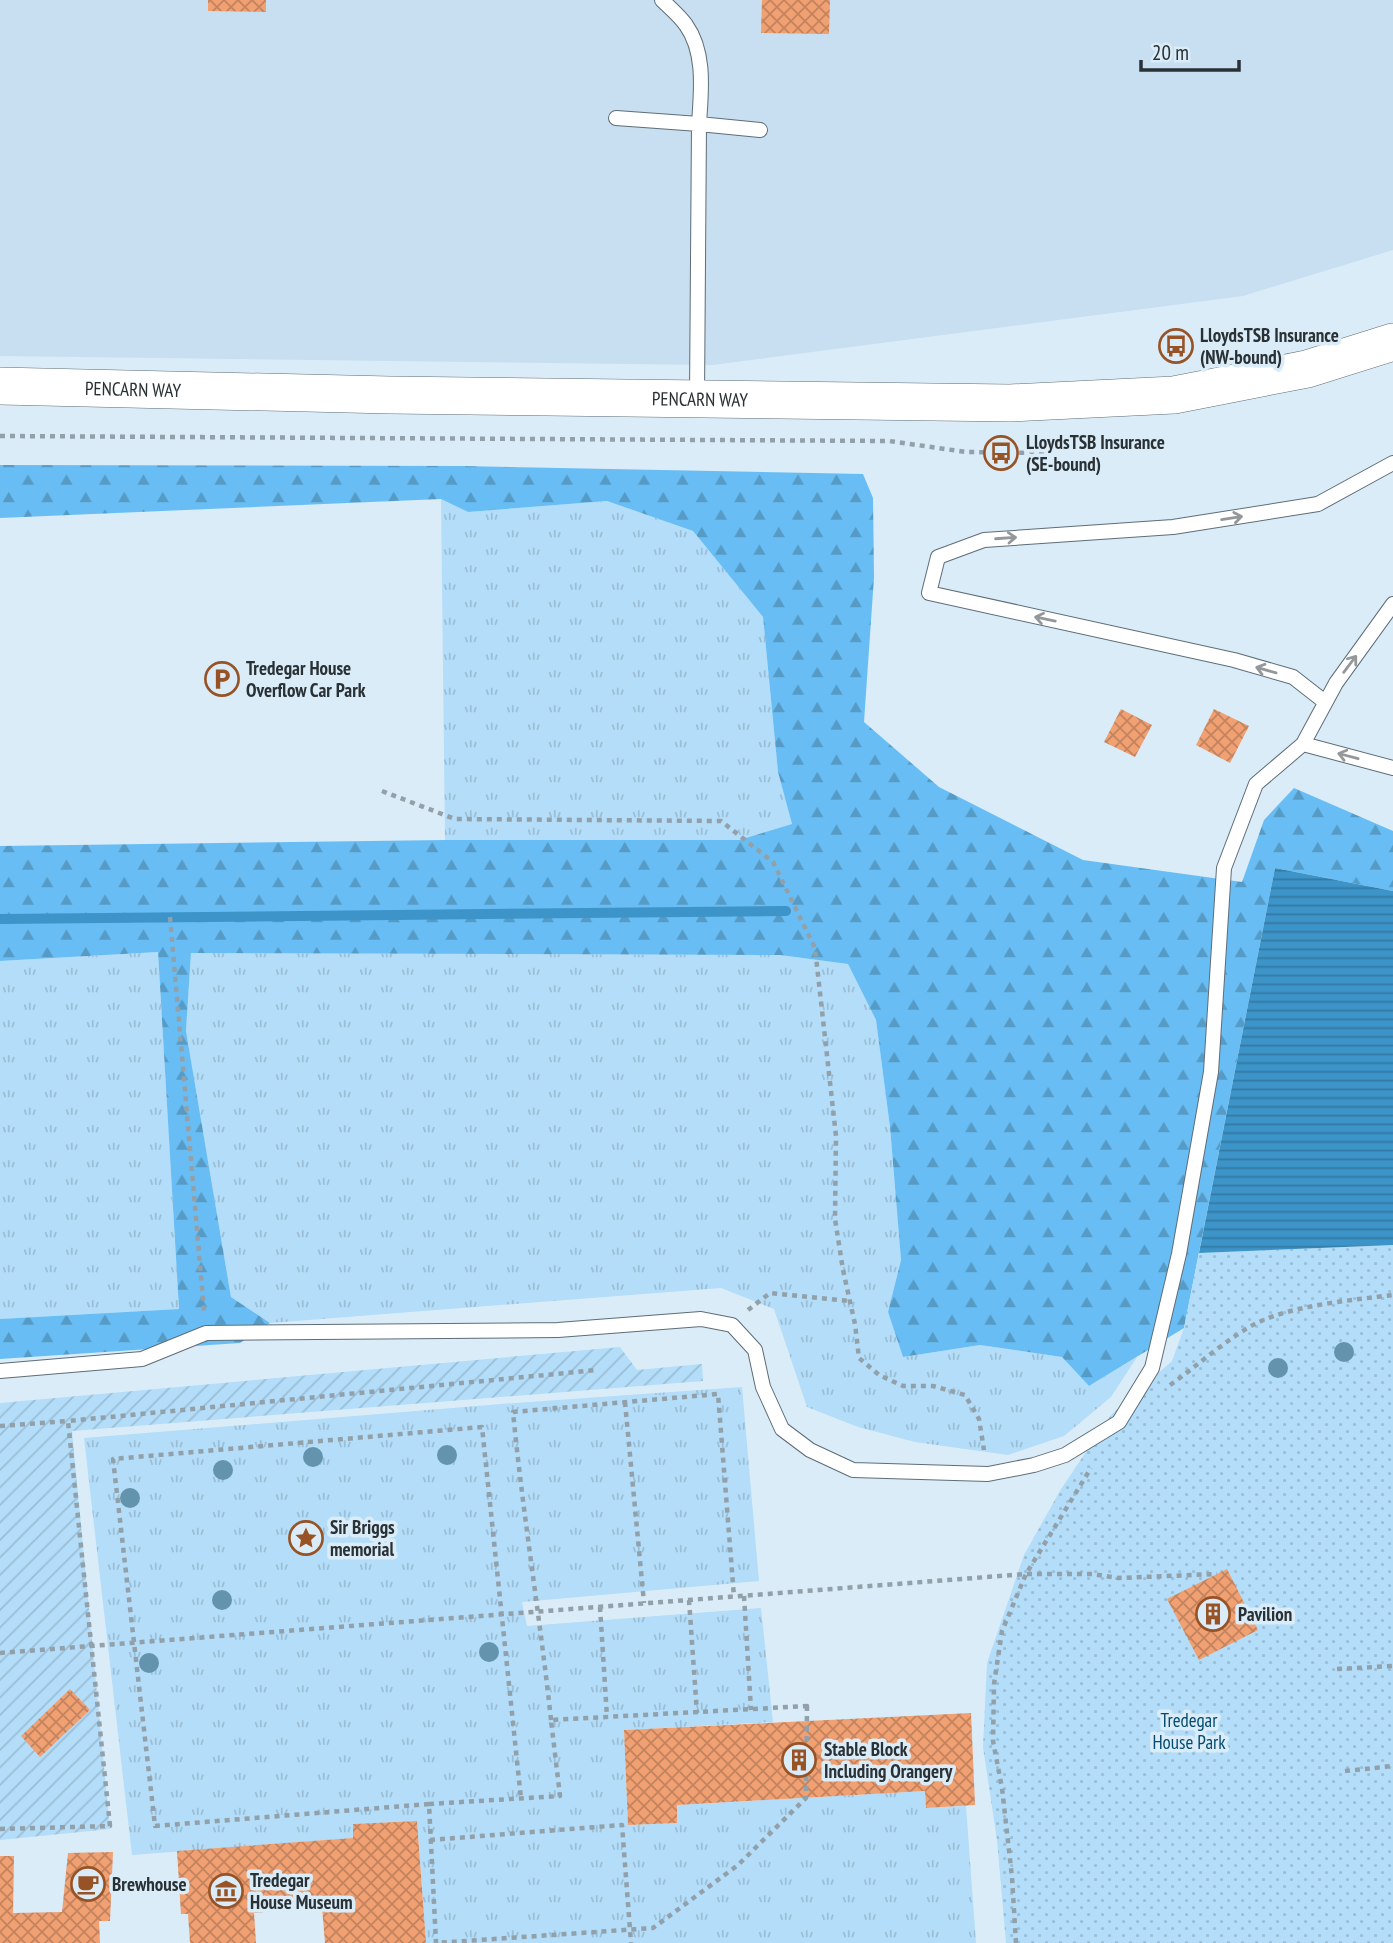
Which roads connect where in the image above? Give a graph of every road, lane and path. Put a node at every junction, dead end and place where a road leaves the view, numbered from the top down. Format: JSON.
{"nodes":[{"id":1,"x":662,"y":0,"type":"edge"},
{"id":2,"x":616,"y":118,"type":"dead end"},
{"id":3,"x":699,"y":124,"type":"junction"},
{"id":4,"x":760,"y":130,"type":"dead end"},
{"id":5,"x":1393,"y":342,"type":"edge"},
{"id":6,"x":0,"y":386,"type":"edge"},
{"id":7,"x":697,"y":398,"type":"junction"},
{"id":8,"x":1393,"y":463,"type":"edge"},
{"id":9,"x":1393,"y":604,"type":"edge"},
{"id":10,"x":1325,"y":702,"type":"junction"},
{"id":11,"x":1303,"y":744,"type":"junction"},
{"id":12,"x":1393,"y":768,"type":"edge"},
{"id":13,"x":382,"y":791,"type":"dead end"},
{"id":14,"x":170,"y":918,"type":"dead end"},
{"id":15,"x":1393,"y":1295,"type":"edge"},
{"id":16,"x":850,"y":1301,"type":"junction"},
{"id":17,"x":732,"y":1325,"type":"junction"},
{"id":18,"x":206,"y":1333,"type":"junction"},
{"id":19,"x":597,"y":1370,"type":"dead end"},
{"id":20,"x":0,"y":1371,"type":"edge"},
{"id":21,"x":1169,"y":1386,"type":"dead end"},
{"id":22,"x":625,"y":1402,"type":"junction"},
{"id":23,"x":68,"y":1421,"type":"junction"},
{"id":24,"x":1119,"y":1422,"type":"junction"},
{"id":25,"x":0,"y":1426,"type":"edge"},
{"id":26,"x":988,"y":1474,"type":"junction"},
{"id":27,"x":1026,"y":1574,"type":"junction"},
{"id":28,"x":1217,"y":1574,"type":"dead end"},
{"id":29,"x":744,"y":1595,"type":"junction"},
{"id":30,"x":734,"y":1597,"type":"junction"},
{"id":31,"x":689,"y":1600,"type":"junction"},
{"id":32,"x":644,"y":1603,"type":"junction"},
{"id":33,"x":600,"y":1607,"type":"junction"},
{"id":34,"x":539,"y":1612,"type":"junction"},
{"id":35,"x":503,"y":1614,"type":"junction"},
{"id":36,"x":133,"y":1643,"type":"junction"},
{"id":37,"x":92,"y":1646,"type":"junction"},
{"id":38,"x":0,"y":1653,"type":"edge"},
{"id":39,"x":1393,"y":1666,"type":"edge"},
{"id":40,"x":1337,"y":1669,"type":"dead end"},
{"id":41,"x":751,"y":1710,"type":"junction"},
{"id":42,"x":697,"y":1713,"type":"junction"},
{"id":43,"x":607,"y":1717,"type":"junction"},
{"id":44,"x":551,"y":1720,"type":"junction"},
{"id":45,"x":1393,"y":1766,"type":"edge"},
{"id":46,"x":1345,"y":1770,"type":"dead end"},
{"id":47,"x":521,"y":1799,"type":"junction"},
{"id":48,"x":429,"y":1804,"type":"junction"},
{"id":49,"x":0,"y":1829,"type":"edge"},
{"id":50,"x":430,"y":1840,"type":"junction"},
{"id":51,"x":630,"y":1930,"type":"junction"},
{"id":52,"x":631,"y":1943,"type":"edge"},
{"id":53,"x":1016,"y":1943,"type":"edge"}],
"edges":[{"from":1,"to":3,"type":"lane"},
{"from":2,"to":3,"type":"lane"},
{"from":3,"to":4,"type":"lane"},
{"from":3,"to":7,"type":"lane"},
{"from":5,"to":7,"type":"street","name":"PENCARN WAY"},
{"from":6,"to":7,"type":"street","name":"PENCARN WAY"},
{"from":10,"to":8,"type":"lane","one_way":true},
{"from":10,"to":9,"type":"lane","one_way":true},
{"from":10,"to":11,"type":"lane"},
{"from":12,"to":11,"type":"lane","one_way":true},
{"from":11,"to":24,"type":"lane"},
{"from":13,"to":16,"type":"path"},
{"from":14,"to":18,"type":"path"},
{"from":15,"to":21,"type":"path"},
{"from":16,"to":17,"type":"path"},
{"from":16,"to":26,"type":"path"},
{"from":17,"to":18,"type":"lane"},
{"from":17,"to":26,"type":"lane"},
{"from":18,"to":20,"type":"lane"},
{"from":19,"to":23,"type":"path"},
{"from":22,"to":30,"type":"path"},
{"from":22,"to":32,"type":"path"},
{"from":22,"to":34,"type":"path"},
{"from":23,"to":25,"type":"path"},
{"from":23,"to":37,"type":"path"},
{"from":24,"to":26,"type":"lane"},
{"from":24,"to":27,"type":"path"},
{"from":27,"to":28,"type":"path"},
{"from":27,"to":29,"type":"path"},
{"from":27,"to":53,"type":"path"},
{"from":29,"to":30,"type":"path"},
{"from":29,"to":41,"type":"path"},
{"from":30,"to":31,"type":"path"},
{"from":31,"to":32,"type":"path"},
{"from":31,"to":42,"type":"path"},
{"from":32,"to":33,"type":"path"},
{"from":33,"to":34,"type":"path"},
{"from":33,"to":43,"type":"path"},
{"from":34,"to":35,"type":"path"},
{"from":34,"to":44,"type":"path"},
{"from":35,"to":36,"type":"path"},
{"from":35,"to":36,"type":"path"},
{"from":35,"to":47,"type":"path"},
{"from":36,"to":37,"type":"path"},
{"from":36,"to":48,"type":"path"},
{"from":37,"to":38,"type":"path"},
{"from":37,"to":49,"type":"path"},
{"from":39,"to":40,"type":"path"},
{"from":41,"to":42,"type":"path"},
{"from":41,"to":51,"type":"path"},
{"from":42,"to":43,"type":"path"},
{"from":43,"to":44,"type":"path"},
{"from":44,"to":47,"type":"path"},
{"from":45,"to":46,"type":"path"},
{"from":47,"to":48,"type":"path"},
{"from":48,"to":50,"type":"path"},
{"from":50,"to":51,"type":"path"},
{"from":50,"to":51,"type":"path"},
{"from":51,"to":52,"type":"path"}]}
